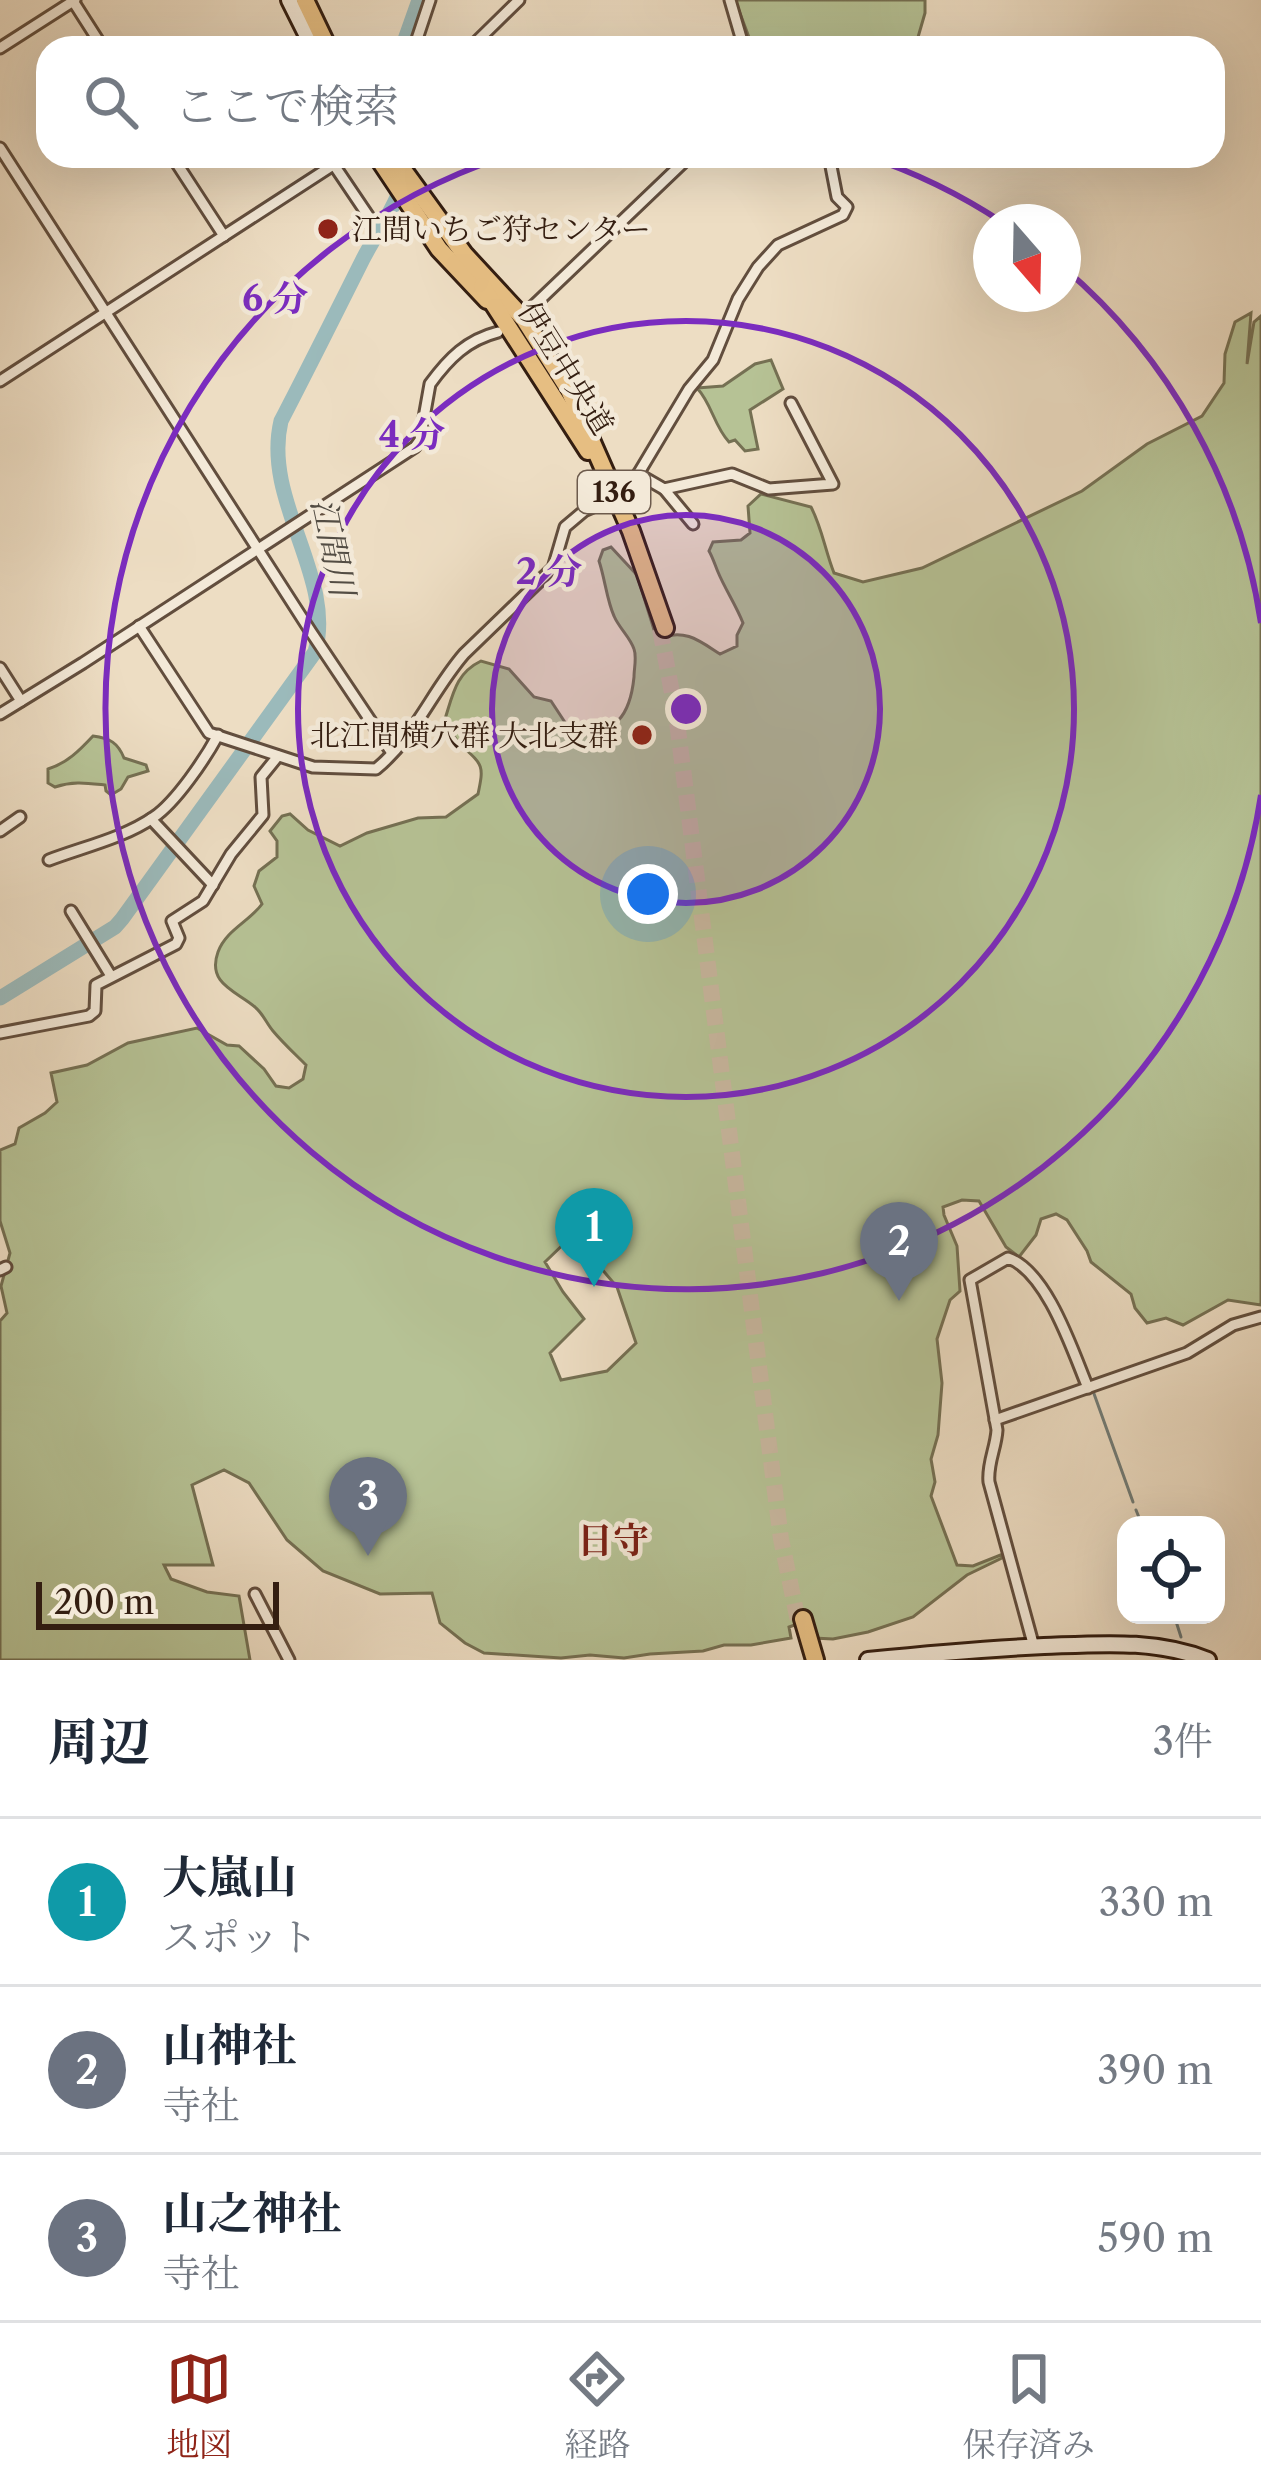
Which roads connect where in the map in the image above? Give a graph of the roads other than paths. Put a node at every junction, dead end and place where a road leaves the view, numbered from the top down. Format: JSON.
{"nodes":[{"id":1,"x":289,"y":0,"type":"edge"},
{"id":2,"x":305,"y":0,"type":"edge"},
{"id":3,"x":430,"y":0,"type":"edge"},
{"id":4,"x":519,"y":0,"type":"edge"},
{"id":5,"x":730,"y":0,"type":"edge"},
{"id":6,"x":74,"y":1,"type":"edge"},
{"id":7,"x":96,"y":36,"type":"edge"},
{"id":8,"x":307,"y":36,"type":"edge"},
{"id":9,"x":323,"y":36,"type":"edge"},
{"id":10,"x":418,"y":36,"type":"edge"},
{"id":11,"x":482,"y":36,"type":"edge"},
{"id":12,"x":740,"y":36,"type":"edge"},
{"id":13,"x":0,"y":48,"type":"edge"},
{"id":14,"x":0,"y":148,"type":"edge"},
{"id":15,"x":180,"y":168,"type":"edge"},
{"id":16,"x":329,"y":168,"type":"edge"},
{"id":17,"x":336,"y":168,"type":"edge"},
{"id":18,"x":397,"y":168,"type":"edge"},
{"id":19,"x":677,"y":168,"type":"edge"},
{"id":20,"x":832,"y":168,"type":"edge"},
{"id":21,"x":369,"y":217,"type":"dead end"},
{"id":22,"x":224,"y":236,"type":"junction"},
{"id":23,"x":529,"y":310,"type":"dead end"},
{"id":24,"x":106,"y":312,"type":"junction"},
{"id":25,"x":502,"y":315,"type":"junction"},
{"id":26,"x":0,"y":382,"type":"edge"},
{"id":27,"x":791,"y":403,"type":"dead end"},
{"id":28,"x":638,"y":474,"type":"junction"},
{"id":29,"x":664,"y":489,"type":"junction"},
{"id":30,"x":622,"y":495,"type":"dead end"},
{"id":31,"x":609,"y":500,"type":"dead end"},
{"id":32,"x":693,"y":524,"type":"dead end"},
{"id":33,"x":258,"y":548,"type":"junction"},
{"id":34,"x":139,"y":626,"type":"junction"},
{"id":35,"x":663,"y":629,"type":"tunnel mouth"},
{"id":36,"x":0,"y":668,"type":"edge"},
{"id":37,"x":22,"y":701,"type":"junction"},
{"id":38,"x":0,"y":714,"type":"edge"},
{"id":39,"x":218,"y":735,"type":"junction"},
{"id":40,"x":392,"y":753,"type":"junction"},
{"id":41,"x":278,"y":756,"type":"junction"},
{"id":42,"x":20,"y":818,"type":"dead end"},
{"id":43,"x":151,"y":819,"type":"junction"},
{"id":44,"x":0,"y":831,"type":"edge"},
{"id":45,"x":49,"y":860,"type":"dead end"},
{"id":46,"x":213,"y":885,"type":"junction"},
{"id":47,"x":71,"y":911,"type":"dead end"},
{"id":48,"x":111,"y":976,"type":"junction"},
{"id":49,"x":0,"y":1033,"type":"edge"},
{"id":50,"x":1261,"y":1317,"type":"edge"},
{"id":51,"x":1088,"y":1388,"type":"junction"},
{"id":52,"x":995,"y":1420,"type":"junction"},
{"id":53,"x":255,"y":1594,"type":"dead end"},
{"id":54,"x":801,"y":1623,"type":"tunnel mouth"},
{"id":55,"x":1034,"y":1647,"type":"junction"},
{"id":56,"x":290,"y":1660,"type":"edge"},
{"id":57,"x":813,"y":1660,"type":"edge"},
{"id":58,"x":868,"y":1660,"type":"edge"},
{"id":59,"x":1208,"y":1660,"type":"edge"}],
"edges":[{"from":1,"to":8,"type":"main road"},
{"from":2,"to":9,"type":"highway"},
{"from":3,"to":10,"type":"street"},
{"from":4,"to":11,"type":"street"},
{"from":5,"to":12,"type":"street"},
{"from":6,"to":7,"type":"street"},
{"from":6,"to":13,"type":"street"},
{"from":14,"to":24,"type":"street"},
{"from":15,"to":22,"type":"street"},
{"from":16,"to":22,"type":"street"},
{"from":17,"to":21,"type":"street"},
{"from":18,"to":25,"type":"highway","number":"136"},
{"from":19,"to":23,"type":"street"},
{"from":20,"to":28,"type":"street"},
{"from":22,"to":24,"type":"street"},
{"from":24,"to":26,"type":"street"},
{"from":24,"to":33,"type":"street"},
{"from":25,"to":33,"type":"street"},
{"from":25,"to":35,"type":"highway","name":"伊豆中央道","number":"136"},
{"from":27,"to":29,"type":"street"},
{"from":28,"to":29,"type":"street"},
{"from":28,"to":30,"type":"street"},
{"from":29,"to":32,"type":"street"},
{"from":31,"to":40,"type":"street"},
{"from":33,"to":34,"type":"street"},
{"from":33,"to":40,"type":"street"},
{"from":34,"to":37,"type":"street"},
{"from":34,"to":39,"type":"street"},
{"from":36,"to":37,"type":"street"},
{"from":37,"to":38,"type":"street"},
{"from":39,"to":41,"type":"street"},
{"from":39,"to":43,"type":"street"},
{"from":40,"to":41,"type":"street"},
{"from":41,"to":46,"type":"street"},
{"from":42,"to":44,"type":"street"},
{"from":43,"to":45,"type":"street"},
{"from":43,"to":46,"type":"street"},
{"from":46,"to":48,"type":"street"},
{"from":47,"to":48,"type":"street"},
{"from":48,"to":49,"type":"street"},
{"from":50,"to":51,"type":"street"},
{"from":51,"to":52,"type":"street"},
{"from":51,"to":52,"type":"street"},
{"from":52,"to":55,"type":"street"},
{"from":53,"to":56,"type":"street"},
{"from":54,"to":57,"type":"highway"},
{"from":55,"to":58,"type":"main road"},
{"from":55,"to":59,"type":"main road"}]}
